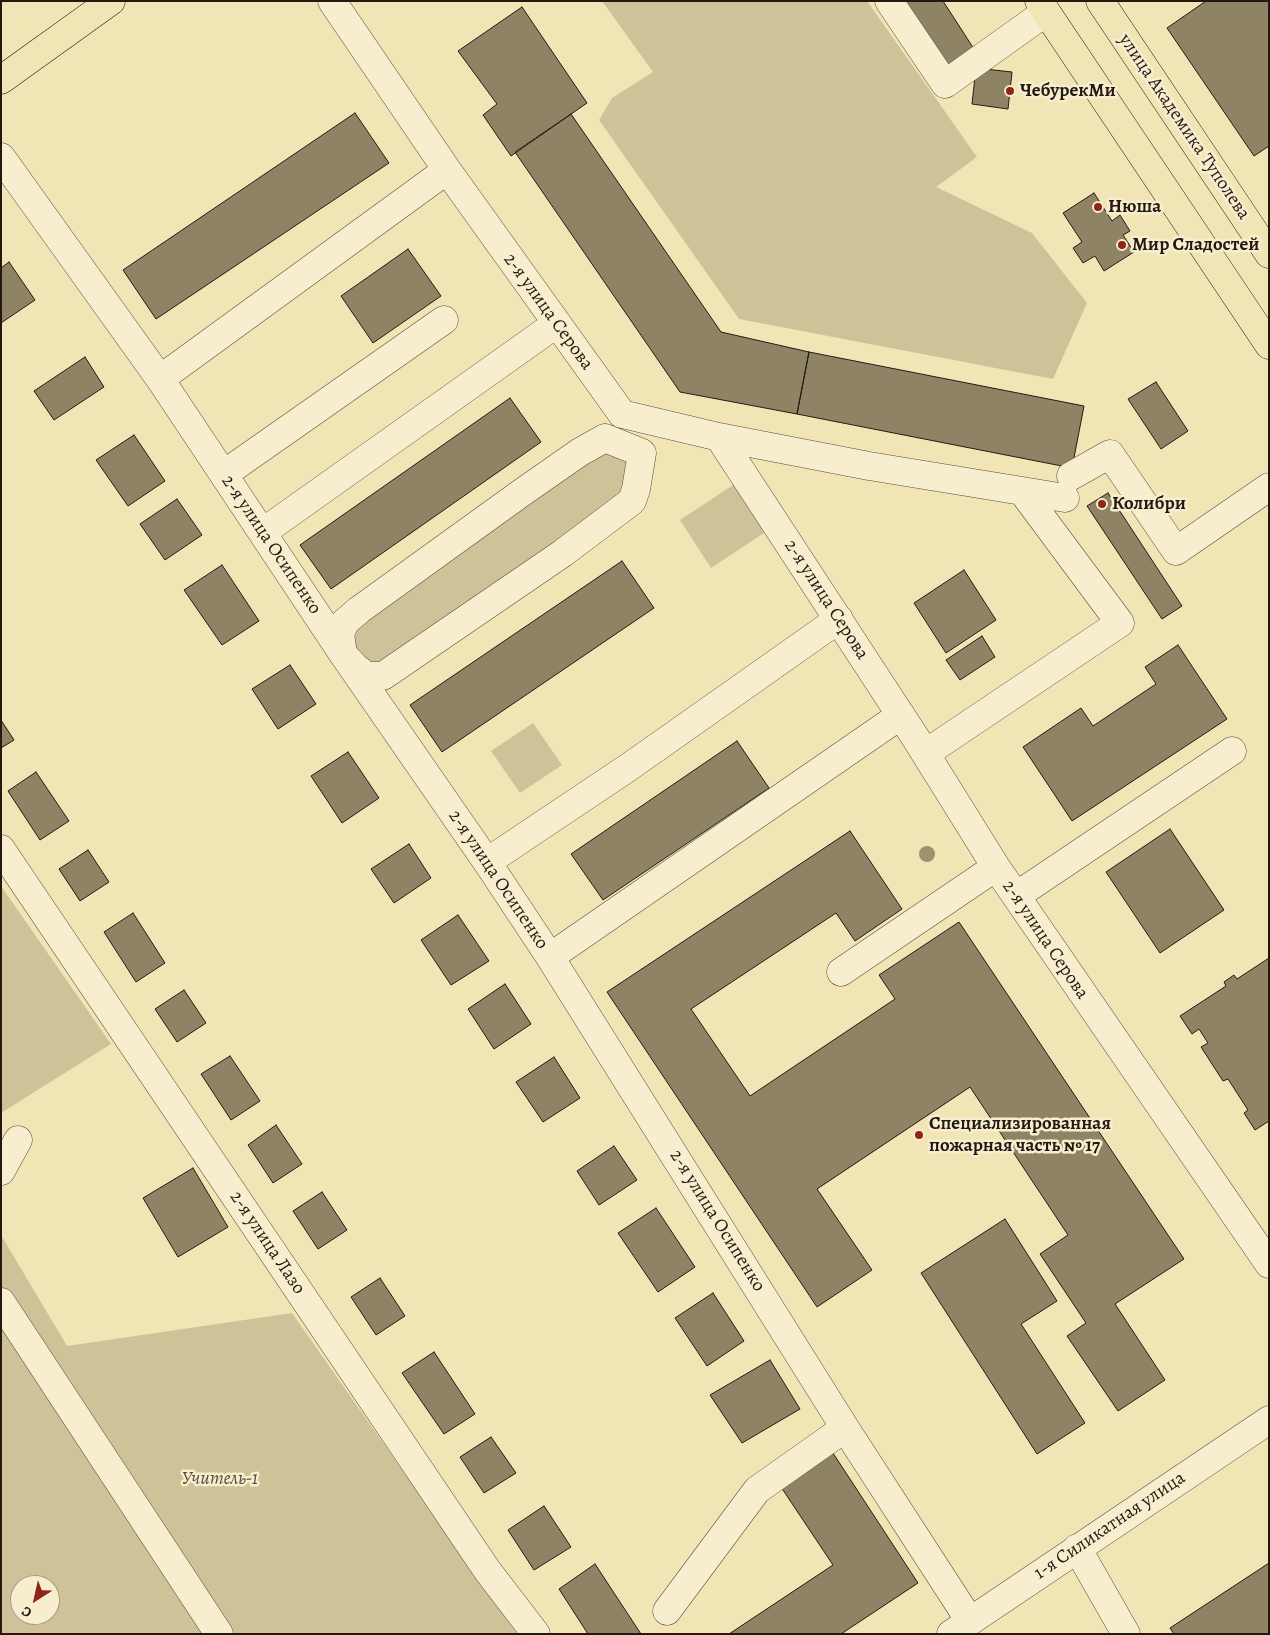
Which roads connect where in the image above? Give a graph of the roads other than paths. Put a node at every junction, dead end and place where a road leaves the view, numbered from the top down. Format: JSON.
{"nodes":[{"id":1,"x":332,"y":1,"type":"edge"},
{"id":2,"x":889,"y":1,"type":"edge"},
{"id":3,"x":1100,"y":1,"type":"edge"},
{"id":4,"x":103,"y":4,"type":"edge"},
{"id":5,"x":1042,"y":7,"type":"edge"},
{"id":6,"x":1,"y":80,"type":"edge"},
{"id":7,"x":1,"y":157,"type":"edge"},
{"id":8,"x":447,"y":170,"type":"junction"},
{"id":9,"x":1269,"y":254,"type":"edge"},
{"id":10,"x":444,"y":320,"type":"dead end"},
{"id":11,"x":556,"y":324,"type":"junction"},
{"id":12,"x":1269,"y":345,"type":"edge"},
{"id":13,"x":160,"y":380,"type":"junction"},
{"id":14,"x":652,"y":422,"type":"junction"},
{"id":15,"x":719,"y":437,"type":"junction"},
{"id":16,"x":642,"y":453,"type":"junction"},
{"id":17,"x":224,"y":474,"type":"junction"},
{"id":18,"x":1268,"y":489,"type":"edge"},
{"id":19,"x":1022,"y":491,"type":"junction"},
{"id":20,"x":263,"y":532,"type":"junction"},
{"id":21,"x":838,"y":619,"type":"junction"},
{"id":22,"x":343,"y":654,"type":"junction"},
{"id":23,"x":901,"y":715,"type":"junction"},
{"id":24,"x":1232,"y":751,"type":"dead end"},
{"id":25,"x":926,"y":754,"type":"junction"},
{"id":26,"x":1,"y":849,"type":"edge"},
{"id":27,"x":487,"y":862,"type":"junction"},
{"id":28,"x":996,"y":867,"type":"junction"},
{"id":29,"x":1016,"y":896,"type":"junction"},
{"id":30,"x":550,"y":957,"type":"junction"},
{"id":31,"x":841,"y":972,"type":"dead end"},
{"id":32,"x":18,"y":1140,"type":"dead end"},
{"id":33,"x":1,"y":1171,"type":"edge"},
{"id":34,"x":1269,"y":1264,"type":"edge"},
{"id":35,"x":1,"y":1302,"type":"edge"},
{"id":36,"x":1269,"y":1420,"type":"edge"},
{"id":37,"x":845,"y":1428,"type":"junction"},
{"id":38,"x":1077,"y":1548,"type":"junction"},
{"id":39,"x":667,"y":1611,"type":"dead end"},
{"id":40,"x":960,"y":1627,"type":"edge"},
{"id":41,"x":219,"y":1634,"type":"edge"},
{"id":42,"x":536,"y":1634,"type":"edge"},
{"id":43,"x":1126,"y":1634,"type":"edge"}],
"edges":[{"from":1,"to":8,"type":"street","name":"2-я улица Серова"},
{"from":2,"to":5,"type":"street"},
{"from":3,"to":9,"type":"main road","name":"улица Академика Туполева"},
{"from":4,"to":6,"type":"main road"},
{"from":5,"to":12,"type":"main road"},
{"from":7,"to":13,"type":"street","name":"2-я улица Осипенко"},
{"from":8,"to":11,"type":"street","name":"2-я улица Серова"},
{"from":8,"to":13,"type":"street"},
{"from":10,"to":17,"type":"street"},
{"from":11,"to":14,"type":"street","name":"2-я улица Серова"},
{"from":11,"to":20,"type":"street"},
{"from":13,"to":17,"type":"street","name":"2-я улица Осипенко"},
{"from":14,"to":15,"type":"street","name":"2-я улица Серова"},
{"from":14,"to":16,"type":"street"},
{"from":15,"to":19,"type":"street"},
{"from":15,"to":21,"type":"street","name":"2-я улица Серова"},
{"from":16,"to":22,"type":"street"},
{"from":16,"to":22,"type":"street"},
{"from":17,"to":20,"type":"street","name":"2-я улица Осипенко"},
{"from":18,"to":19,"type":"street"},
{"from":19,"to":25,"type":"street"},
{"from":20,"to":22,"type":"street","name":"2-я улица Осипенко"},
{"from":21,"to":23,"type":"street","name":"2-я улица Серова"},
{"from":21,"to":27,"type":"street"},
{"from":22,"to":27,"type":"street","name":"2-я улица Осипенко"},
{"from":23,"to":25,"type":"street","name":"2-я улица Серова"},
{"from":23,"to":30,"type":"street"},
{"from":24,"to":29,"type":"street"},
{"from":25,"to":28,"type":"street","name":"2-я улица Серова"},
{"from":26,"to":42,"type":"street","name":"2-я улица Лазо"},
{"from":27,"to":30,"type":"street","name":"2-я улица Осипенко"},
{"from":28,"to":29,"type":"street","name":"2-я улица Серова"},
{"from":28,"to":31,"type":"street"},
{"from":29,"to":34,"type":"street","name":"2-я улица Серова"},
{"from":30,"to":37,"type":"street","name":"2-я улица Осипенко"},
{"from":32,"to":33,"type":"street"},
{"from":35,"to":41,"type":"street"},
{"from":36,"to":38,"type":"street","name":"1-я Силикатная улица"},
{"from":37,"to":39,"type":"street"},
{"from":37,"to":40,"type":"street","name":"2-я улица Осипенко"},
{"from":38,"to":40,"type":"street","name":"1-я Силикатная улица"},
{"from":38,"to":43,"type":"street"}]}
